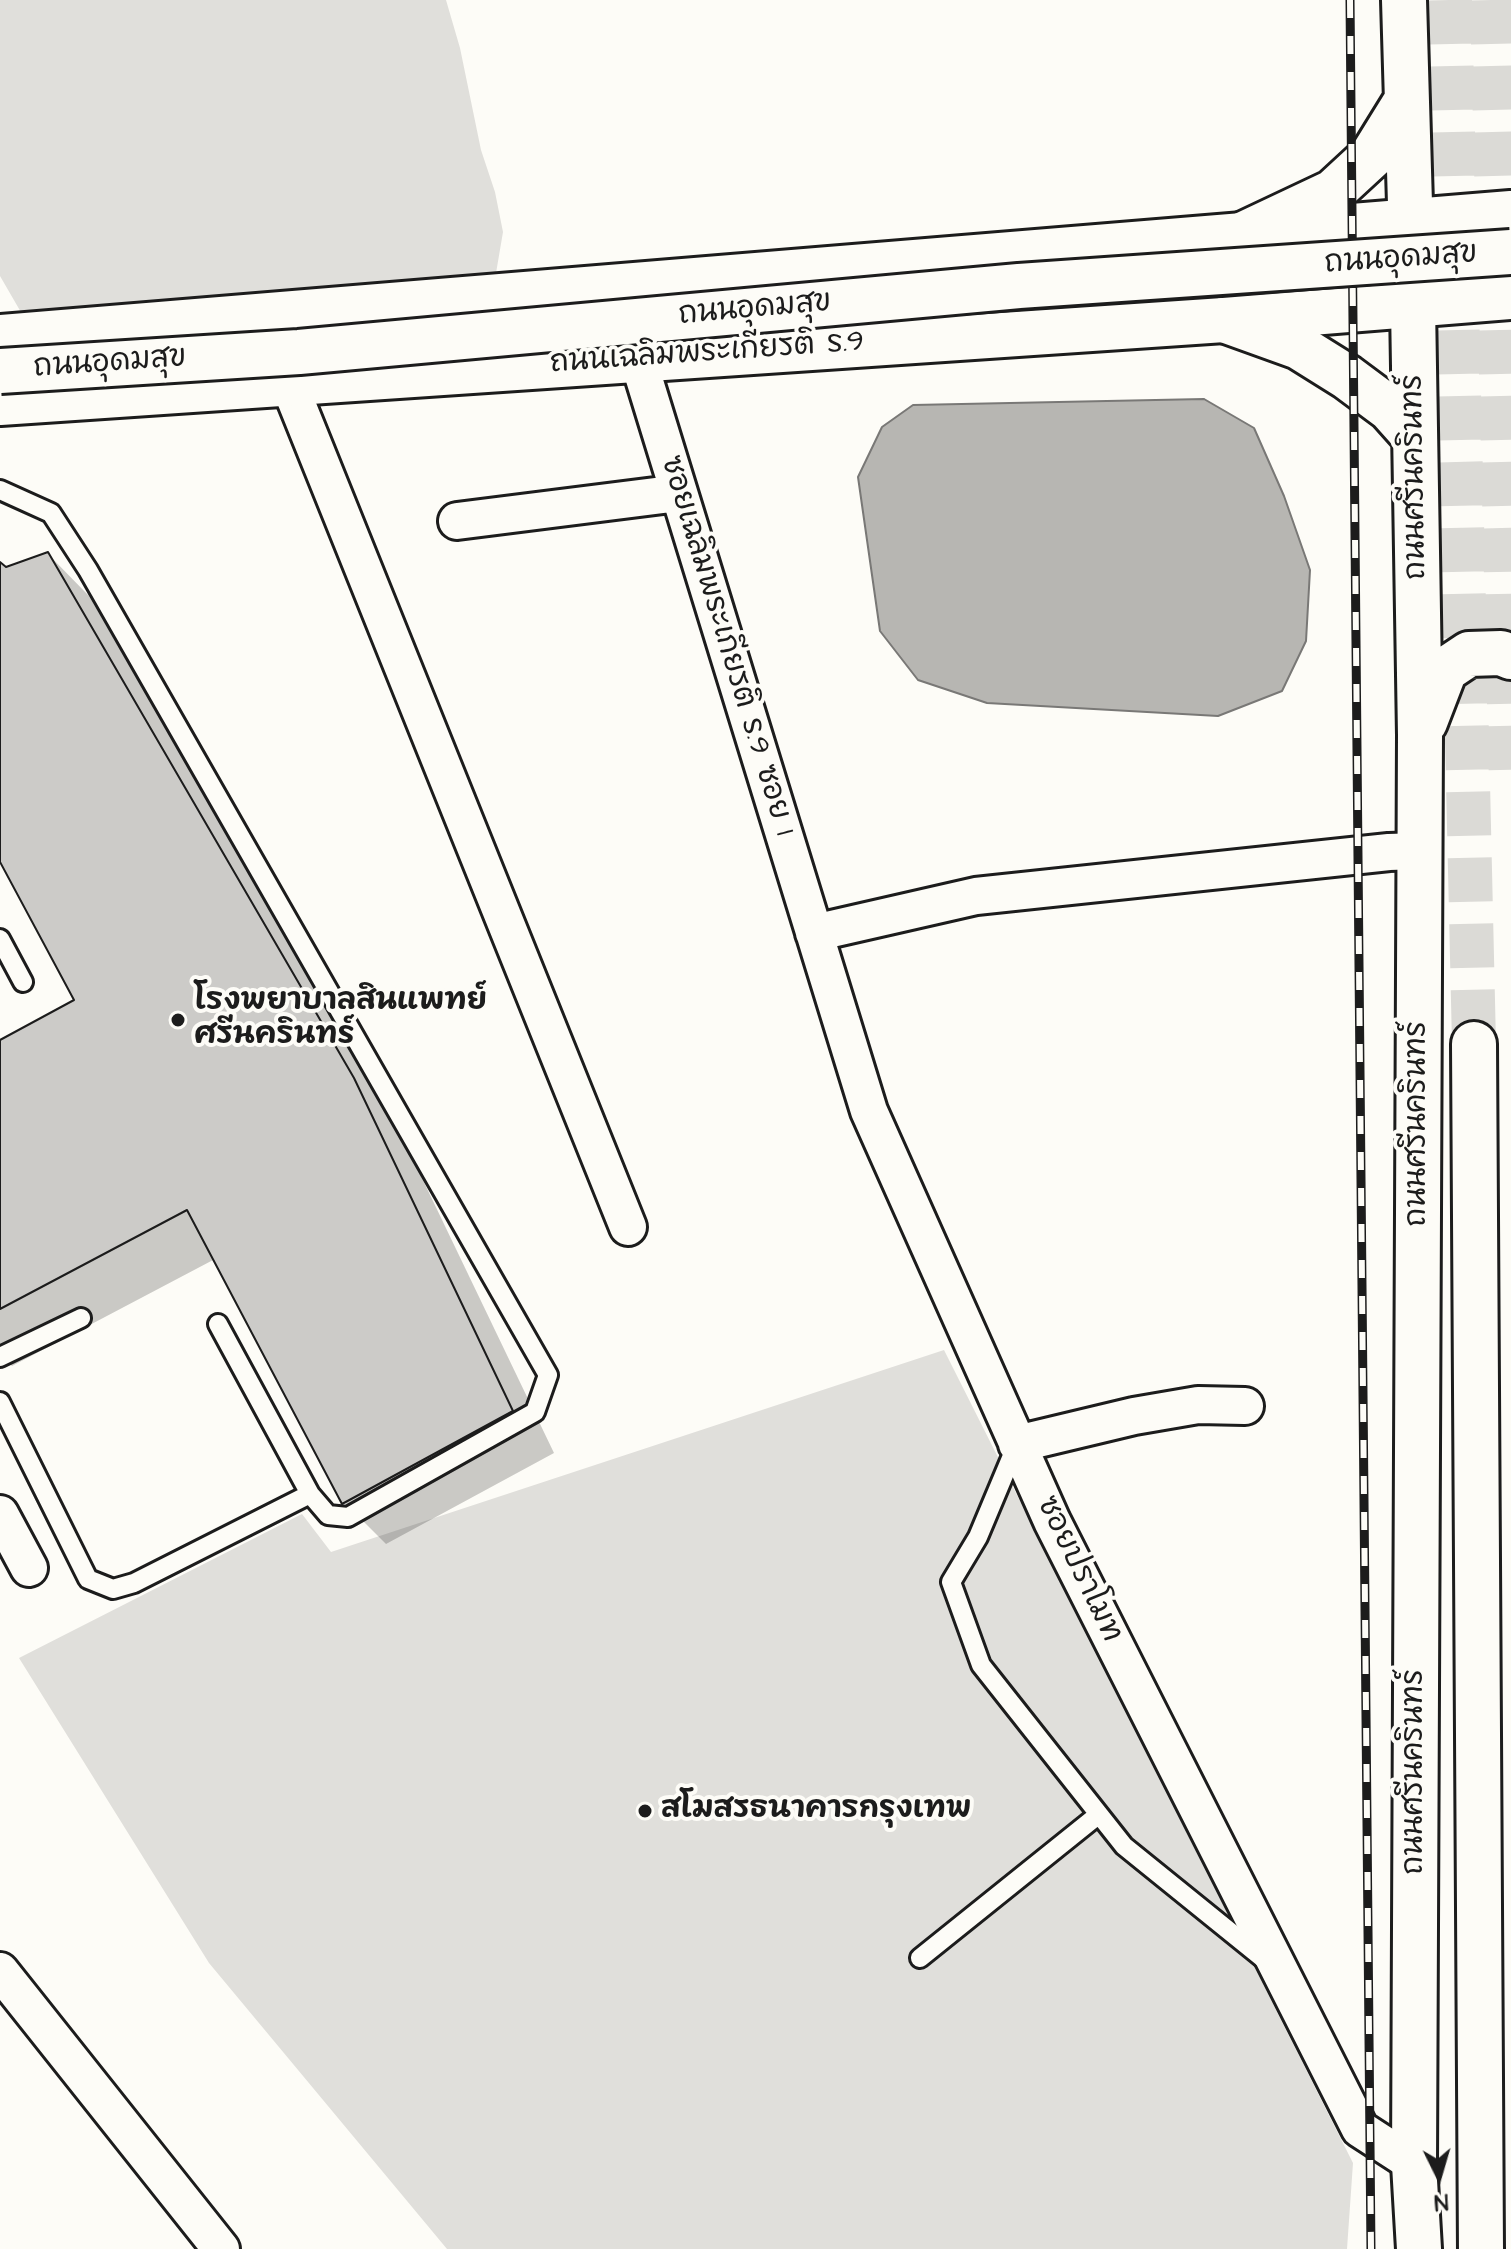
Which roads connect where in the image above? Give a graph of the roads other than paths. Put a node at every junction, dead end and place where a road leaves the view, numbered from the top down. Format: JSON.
{"nodes":[{"id":1,"x":1404,"y":0,"type":"edge"},
{"id":2,"x":1406,"y":101,"type":"junction"},
{"id":3,"x":1511,"y":213,"type":"edge"},
{"id":4,"x":1411,"y":220,"type":"junction"},
{"id":5,"x":1244,"y":234,"type":"junction"},
{"id":6,"x":1066,"y":249,"type":"junction"},
{"id":7,"x":1511,"y":252,"type":"edge"},
{"id":8,"x":1511,"y":297,"type":"edge"},
{"id":9,"x":1413,"y":306,"type":"junction"},
{"id":10,"x":1224,"y":320,"type":"junction"},
{"id":11,"x":1074,"y":329,"type":"junction"},
{"id":12,"x":2,"y":341,"type":"edge"},
{"id":13,"x":638,"y":359,"type":"junction"},
{"id":14,"x":289,"y":384,"type":"junction"},
{"id":15,"x":0,"y":403,"type":"edge"},
{"id":16,"x":1415,"y":437,"type":"junction"},
{"id":17,"x":0,"y":490,"type":"edge"},
{"id":18,"x":679,"y":493,"type":"junction"},
{"id":19,"x":457,"y":521,"type":"dead end"},
{"id":20,"x":1511,"y":657,"type":"edge"},
{"id":21,"x":1420,"y":735,"type":"junction"},
{"id":22,"x":1420,"y":851,"type":"junction"},
{"id":23,"x":814,"y":933,"type":"junction"},
{"id":24,"x":0,"y":939,"type":"edge"},
{"id":25,"x":23,"y":982,"type":"dead end"},
{"id":26,"x":1474,"y":1044,"type":"tunnel mouth"},
{"id":27,"x":628,"y":1227,"type":"dead end"},
{"id":28,"x":81,"y":1318,"type":"dead end"},
{"id":29,"x":218,"y":1324,"type":"dead end"},
{"id":30,"x":0,"y":1357,"type":"edge"},
{"id":31,"x":0,"y":1402,"type":"edge"},
{"id":32,"x":1245,"y":1406,"type":"dead end"},
{"id":33,"x":1017,"y":1444,"type":"junction"},
{"id":34,"x":310,"y":1494,"type":"junction"},
{"id":35,"x":0,"y":1514,"type":"edge"},
{"id":36,"x":29,"y":1568,"type":"dead end"},
{"id":37,"x":1098,"y":1815,"type":"junction"},
{"id":38,"x":920,"y":1958,"type":"dead end"},
{"id":39,"x":0,"y":1971,"type":"edge"},
{"id":40,"x":1280,"y":1972,"type":"junction"},
{"id":41,"x":1414,"y":2164,"type":"junction"},
{"id":42,"x":221,"y":2249,"type":"edge"},
{"id":43,"x":1419,"y":2249,"type":"edge"},
{"id":44,"x":1481,"y":2249,"type":"edge"}],
"edges":[{"from":1,"to":2,"type":"main road","name":"ถนนศรีนครินทร์"},
{"from":2,"to":4,"type":"main road","name":"ถนนศรีนครินทร์"},
{"from":2,"to":5,"type":"main road"},
{"from":3,"to":4,"type":"main road","name":"ถนนอุดมสุข"},
{"from":4,"to":5,"type":"main road"},
{"from":4,"to":9,"type":"main road","name":"ถนนศรีนครินทร์"},
{"from":5,"to":6,"type":"main road"},
{"from":6,"to":11,"type":"main road"},
{"from":6,"to":12,"type":"main road"},
{"from":7,"to":12,"type":"main road","name":"ถนนอุดมสุข","bridge":true},
{"from":8,"to":9,"type":"main road","name":"ถนนอุดมสุข"},
{"from":9,"to":10,"type":"main road","name":"ถนนเฉลิมพระเกียรติ ร.9"},
{"from":9,"to":16,"type":"main road","name":"ถนนศรีนครินทร์"},
{"from":10,"to":11,"type":"main road","name":"ถนนเฉลิมพระเกียรติ ร.9"},
{"from":10,"to":16,"type":"main road"},
{"from":11,"to":13,"type":"main road","name":"ถนนเฉลิมพระเกียรติ ร.9"},
{"from":13,"to":14,"type":"main road","name":"ถนนเฉลิมพระเกียรติ ร.9"},
{"from":13,"to":18,"type":"street","name":"ซอยเฉลิมพระเกียรติ ร.9 ซอย 1"},
{"from":14,"to":15,"type":"main road","name":"ถนนเฉลิมพระเกียรติ ร.9"},
{"from":14,"to":27,"type":"street"},
{"from":16,"to":21,"type":"main road","name":"ถนนศรีนครินทร์"},
{"from":17,"to":34,"type":"lane"},
{"from":18,"to":19,"type":"street"},
{"from":18,"to":23,"type":"street","name":"ซอยเฉลิมพระเกียรติ ร.9 ซอย 1"},
{"from":20,"to":21,"type":"main road"},
{"from":21,"to":22,"type":"main road","name":"ถนนศรีนครินทร์"},
{"from":22,"to":23,"type":"street"},
{"from":22,"to":41,"type":"main road","name":"ถนนศรีนครินทร์"},
{"from":23,"to":33,"type":"street","name":"ซอยปราโมท"},
{"from":24,"to":25,"type":"lane"},
{"from":26,"to":44,"type":"main road","name":"ถนนศรีนครินทร์"},
{"from":28,"to":30,"type":"lane"},
{"from":29,"to":34,"type":"lane"},
{"from":31,"to":34,"type":"lane"},
{"from":32,"to":33,"type":"street"},
{"from":33,"to":37,"type":"lane"},
{"from":33,"to":40,"type":"street","name":"ซอยปราโมท"},
{"from":35,"to":36,"type":"street"},
{"from":37,"to":38,"type":"lane"},
{"from":37,"to":40,"type":"lane"},
{"from":39,"to":42,"type":"street"},
{"from":40,"to":41,"type":"street","name":"ซอยปราโมท"},
{"from":41,"to":43,"type":"main road","name":"ถนนศรีนครินทร์"}]}
